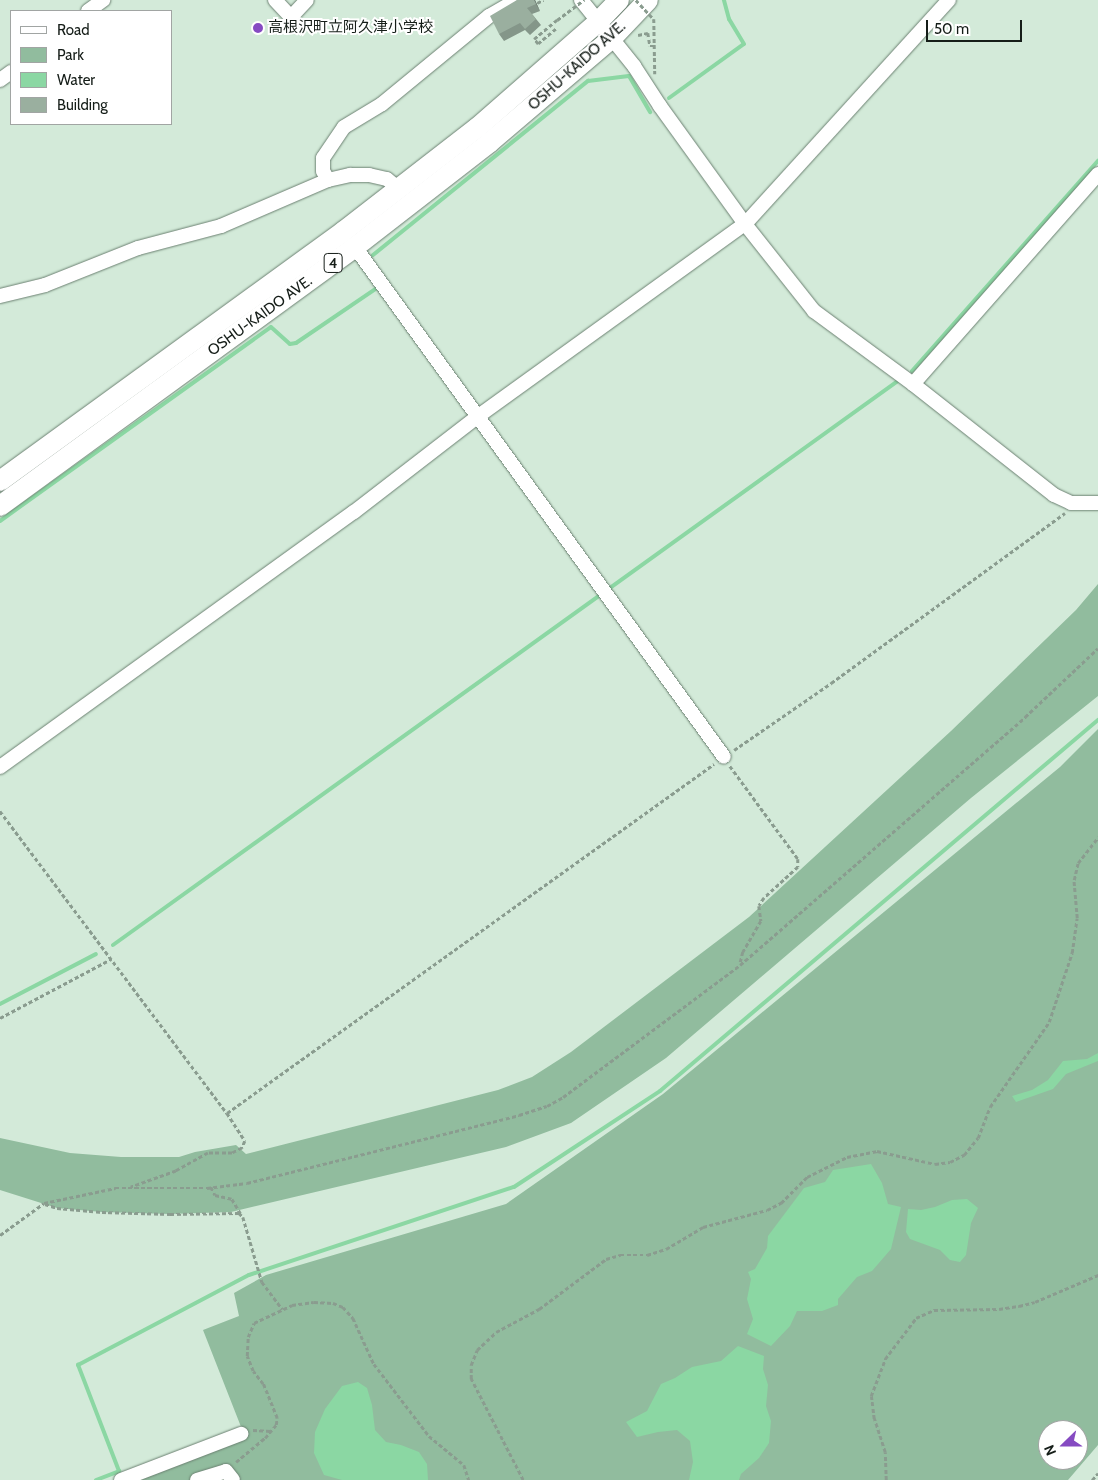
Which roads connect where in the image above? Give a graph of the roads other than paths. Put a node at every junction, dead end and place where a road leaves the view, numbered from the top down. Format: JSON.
{"nodes":[{"id":1,"x":103,"y":0,"type":"edge"},
{"id":2,"x":275,"y":0,"type":"edge"},
{"id":3,"x":307,"y":0,"type":"edge"},
{"id":4,"x":517,"y":0,"type":"edge"},
{"id":5,"x":582,"y":0,"type":"edge"},
{"id":6,"x":619,"y":0,"type":"edge"},
{"id":7,"x":648,"y":0,"type":"edge"},
{"id":8,"x":949,"y":0,"type":"edge"},
{"id":9,"x":89,"y":10,"type":"edge"},
{"id":10,"x":598,"y":22,"type":"junction"},
{"id":11,"x":612,"y":38,"type":"junction"},
{"id":12,"x":1098,"y":174,"type":"edge"},
{"id":13,"x":328,"y":180,"type":"junction"},
{"id":14,"x":399,"y":189,"type":"junction"},
{"id":15,"x":745,"y":224,"type":"junction"},
{"id":16,"x":355,"y":247,"type":"junction"},
{"id":17,"x":0,"y":296,"type":"edge"},
{"id":18,"x":914,"y":384,"type":"junction"},
{"id":19,"x":477,"y":417,"type":"junction"},
{"id":20,"x":0,"y":481,"type":"edge"},
{"id":21,"x":1098,"y":503,"type":"edge"},
{"id":22,"x":0,"y":506,"type":"edge"},
{"id":23,"x":724,"y":757,"type":"road end"},
{"id":24,"x":0,"y":767,"type":"edge"},
{"id":25,"x":241,"y":1434,"type":"road end"},
{"id":26,"x":229,"y":1475,"type":"edge"},
{"id":27,"x":121,"y":1480,"type":"edge"},
{"id":28,"x":197,"y":1480,"type":"edge"}],
"edges":[{"from":1,"to":9,"type":"street"},
{"from":2,"to":3,"type":"street"},
{"from":4,"to":13,"type":"street"},
{"from":5,"to":10,"type":"street"},
{"from":6,"to":10,"type":"highway","name":"OSHU-KAIDO AVE.","number":"4"},
{"from":7,"to":11,"type":"highway","name":"OSHU-KAIDO AVE.","number":"4"},
{"from":8,"to":15,"type":"street"},
{"from":10,"to":11,"type":"street"},
{"from":10,"to":14,"type":"highway","name":"OSHU-KAIDO AVE.","number":"4"},
{"from":11,"to":15,"type":"street"},
{"from":11,"to":16,"type":"highway","name":"OSHU-KAIDO AVE.","number":"4"},
{"from":12,"to":18,"type":"street"},
{"from":13,"to":14,"type":"street"},
{"from":13,"to":17,"type":"street"},
{"from":14,"to":20,"type":"highway","name":"OSHU-KAIDO AVE.","number":"4"},
{"from":15,"to":18,"type":"street"},
{"from":15,"to":19,"type":"street"},
{"from":16,"to":19,"type":"street"},
{"from":16,"to":22,"type":"highway","name":"OSHU-KAIDO AVE.","number":"4"},
{"from":18,"to":21,"type":"street"},
{"from":19,"to":23,"type":"street"},
{"from":19,"to":24,"type":"street"},
{"from":25,"to":27,"type":"street"},
{"from":26,"to":28,"type":"street"}]}
